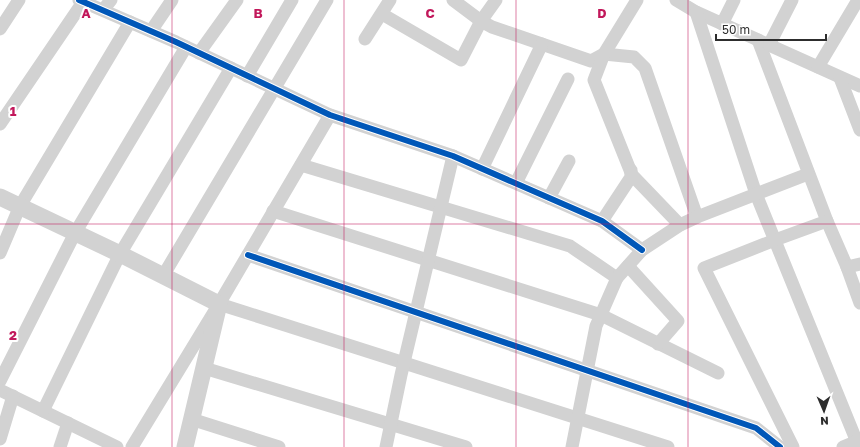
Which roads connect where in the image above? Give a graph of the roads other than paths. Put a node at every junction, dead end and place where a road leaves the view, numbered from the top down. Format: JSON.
{"nodes":[{"id":1,"x":19,"y":0,"type":"edge"},
{"id":2,"x":172,"y":0,"type":"edge"},
{"id":3,"x":237,"y":0,"type":"edge"},
{"id":4,"x":292,"y":0,"type":"edge"},
{"id":5,"x":327,"y":0,"type":"edge"},
{"id":6,"x":390,"y":0,"type":"edge"},
{"id":7,"x":454,"y":0,"type":"edge"},
{"id":8,"x":496,"y":0,"type":"edge"},
{"id":9,"x":637,"y":0,"type":"edge"},
{"id":10,"x":734,"y":0,"type":"edge"},
{"id":11,"x":792,"y":0,"type":"edge"},
{"id":12,"x":858,"y":0,"type":"edge"},
{"id":13,"x":81,"y":1,"type":"edge"},
{"id":14,"x":680,"y":1,"type":"edge"},
{"id":15,"x":107,"y":5,"type":"edge"},
{"id":16,"x":696,"y":12,"type":"junction"},
{"id":17,"x":382,"y":14,"type":"junction"},
{"id":18,"x":481,"y":21,"type":"junction"},
{"id":19,"x":130,"y":22,"type":"junction"},
{"id":20,"x":722,"y":24,"type":"junction"},
{"id":21,"x":0,"y":29,"type":"edge"},
{"id":22,"x":151,"y":31,"type":"junction"},
{"id":23,"x":365,"y":39,"type":"dead end"},
{"id":24,"x":764,"y":42,"type":"junction"},
{"id":25,"x":542,"y":44,"type":"junction"},
{"id":26,"x":186,"y":47,"type":"junction"},
{"id":27,"x":199,"y":53,"type":"junction"},
{"id":28,"x":604,"y":54,"type":"junction"},
{"id":29,"x":818,"y":67,"type":"junction"},
{"id":30,"x":231,"y":68,"type":"junction"},
{"id":31,"x":247,"y":76,"type":"junction"},
{"id":32,"x":840,"y":78,"type":"junction"},
{"id":33,"x":568,"y":80,"type":"dead end"},
{"id":34,"x":860,"y":86,"type":"edge"},
{"id":35,"x":274,"y":88,"type":"junction"},
{"id":36,"x":330,"y":115,"type":"junction"},
{"id":37,"x":0,"y":124,"type":"edge"},
{"id":38,"x":860,"y":130,"type":"edge"},
{"id":39,"x":453,"y":156,"type":"junction"},
{"id":40,"x":569,"y":161,"type":"dead end"},
{"id":41,"x":301,"y":165,"type":"junction"},
{"id":42,"x":482,"y":169,"type":"junction"},
{"id":43,"x":631,"y":170,"type":"junction"},
{"id":44,"x":808,"y":174,"type":"junction"},
{"id":45,"x":516,"y":183,"type":"junction"},
{"id":46,"x":756,"y":194,"type":"junction"},
{"id":47,"x":0,"y":197,"type":"edge"},
{"id":48,"x":549,"y":198,"type":"junction"},
{"id":49,"x":20,"y":206,"type":"junction"},
{"id":50,"x":441,"y":207,"type":"junction"},
{"id":51,"x":273,"y":211,"type":"junction"},
{"id":52,"x":697,"y":217,"type":"junction"},
{"id":53,"x":602,"y":221,"type":"junction"},
{"id":54,"x":827,"y":221,"type":"junction"},
{"id":55,"x":680,"y":225,"type":"junction"},
{"id":56,"x":75,"y":233,"type":"junction"},
{"id":57,"x":775,"y":240,"type":"junction"},
{"id":58,"x":642,"y":250,"type":"junction"},
{"id":59,"x":0,"y":253,"type":"edge"},
{"id":60,"x":120,"y":254,"type":"junction"},
{"id":61,"x":248,"y":255,"type":"junction"},
{"id":62,"x":428,"y":261,"type":"junction"},
{"id":63,"x":860,"y":264,"type":"edge"},
{"id":64,"x":628,"y":266,"type":"junction"},
{"id":65,"x":847,"y":267,"type":"junction"},
{"id":66,"x":163,"y":276,"type":"junction"},
{"id":67,"x":617,"y":278,"type":"junction"},
{"id":68,"x":860,"y":303,"type":"edge"},
{"id":69,"x":219,"y":304,"type":"junction"},
{"id":70,"x":416,"y":312,"type":"junction"},
{"id":71,"x":601,"y":315,"type":"junction"},
{"id":72,"x":658,"y":344,"type":"junction"},
{"id":73,"x":404,"y":363,"type":"junction"},
{"id":74,"x":204,"y":368,"type":"junction"},
{"id":75,"x":587,"y":371,"type":"junction"},
{"id":76,"x":718,"y":373,"type":"dead end"},
{"id":77,"x":0,"y":381,"type":"edge"},
{"id":78,"x":0,"y":390,"type":"edge"},
{"id":79,"x":13,"y":396,"type":"junction"},
{"id":80,"x":43,"y":411,"type":"junction"},
{"id":81,"x":577,"y":418,"type":"junction"},
{"id":82,"x":191,"y":419,"type":"junction"},
{"id":83,"x":68,"y":423,"type":"junction"},
{"id":84,"x":391,"y":424,"type":"junction"},
{"id":85,"x":0,"y":439,"type":"edge"},
{"id":86,"x":858,"y":443,"type":"edge"},
{"id":87,"x":60,"y":447,"type":"edge"},
{"id":88,"x":117,"y":447,"type":"edge"},
{"id":89,"x":132,"y":447,"type":"edge"},
{"id":90,"x":185,"y":447,"type":"edge"},
{"id":91,"x":279,"y":447,"type":"edge"},
{"id":92,"x":386,"y":447,"type":"edge"},
{"id":93,"x":466,"y":447,"type":"edge"},
{"id":94,"x":572,"y":447,"type":"edge"},
{"id":95,"x":668,"y":447,"type":"edge"},
{"id":96,"x":780,"y":447,"type":"edge"},
{"id":97,"x":793,"y":447,"type":"edge"},
{"id":98,"x":844,"y":447,"type":"edge"}],
"edges":[{"from":1,"to":21,"type":"street"},
{"from":2,"to":22,"type":"street"},
{"from":3,"to":27,"type":"street"},
{"from":4,"to":31,"type":"street"},
{"from":5,"to":35,"type":"street"},
{"from":6,"to":17,"type":"street"},
{"from":7,"to":18,"type":"street"},
{"from":8,"to":18,"type":"street"},
{"from":9,"to":28,"type":"street"},
{"from":10,"to":20,"type":"street"},
{"from":11,"to":24,"type":"street"},
{"from":12,"to":29,"type":"street"},
{"from":13,"to":15,"type":"street"},
{"from":13,"to":37,"type":"street"},
{"from":14,"to":16,"type":"street"},
{"from":15,"to":19,"type":"street"},
{"from":16,"to":20,"type":"street"},
{"from":16,"to":46,"type":"street"},
{"from":17,"to":18,"type":"street"},
{"from":17,"to":23,"type":"street"},
{"from":18,"to":25,"type":"street"},
{"from":19,"to":22,"type":"street"},
{"from":19,"to":49,"type":"street"},
{"from":20,"to":24,"type":"street"},
{"from":22,"to":26,"type":"street"},
{"from":24,"to":29,"type":"street"},
{"from":24,"to":44,"type":"street"},
{"from":25,"to":28,"type":"street"},
{"from":25,"to":42,"type":"street"},
{"from":26,"to":27,"type":"street"},
{"from":26,"to":56,"type":"street"},
{"from":27,"to":30,"type":"street"},
{"from":28,"to":43,"type":"street"},
{"from":28,"to":52,"type":"street"},
{"from":29,"to":32,"type":"street"},
{"from":30,"to":31,"type":"street"},
{"from":30,"to":60,"type":"street"},
{"from":31,"to":35,"type":"street"},
{"from":32,"to":34,"type":"street"},
{"from":32,"to":38,"type":"street"},
{"from":33,"to":45,"type":"street"},
{"from":35,"to":36,"type":"street"},
{"from":35,"to":66,"type":"street"},
{"from":36,"to":39,"type":"street"},
{"from":36,"to":41,"type":"street"},
{"from":39,"to":42,"type":"street"},
{"from":39,"to":50,"type":"street"},
{"from":40,"to":48,"type":"street"},
{"from":41,"to":50,"type":"street"},
{"from":41,"to":51,"type":"street"},
{"from":42,"to":45,"type":"street"},
{"from":43,"to":53,"type":"street"},
{"from":43,"to":55,"type":"street"},
{"from":44,"to":46,"type":"street"},
{"from":44,"to":54,"type":"street"},
{"from":45,"to":48,"type":"street"},
{"from":46,"to":52,"type":"street"},
{"from":46,"to":57,"type":"street"},
{"from":47,"to":49,"type":"street"},
{"from":48,"to":53,"type":"street"},
{"from":49,"to":56,"type":"street"},
{"from":49,"to":59,"type":"street"},
{"from":50,"to":62,"type":"street"},
{"from":50,"to":67,"type":"street"},
{"from":51,"to":61,"type":"street"},
{"from":51,"to":62,"type":"street"},
{"from":52,"to":55,"type":"street"},
{"from":53,"to":58,"type":"street"},
{"from":54,"to":57,"type":"street"},
{"from":54,"to":65,"type":"street"},
{"from":55,"to":58,"type":"street"},
{"from":56,"to":60,"type":"street"},
{"from":56,"to":77,"type":"street"},
{"from":57,"to":86,"type":"street"},
{"from":57,"to":97,"type":"street"},
{"from":58,"to":64,"type":"street"},
{"from":60,"to":66,"type":"street"},
{"from":60,"to":80,"type":"street"},
{"from":61,"to":69,"type":"street"},
{"from":61,"to":70,"type":"street"},
{"from":62,"to":70,"type":"street"},
{"from":62,"to":71,"type":"street"},
{"from":63,"to":65,"type":"street"},
{"from":64,"to":67,"type":"street"},
{"from":64,"to":72,"type":"street"},
{"from":65,"to":68,"type":"street"},
{"from":66,"to":69,"type":"street"},
{"from":67,"to":71,"type":"street"},
{"from":69,"to":73,"type":"street"},
{"from":69,"to":74,"type":"street"},
{"from":69,"to":89,"type":"street"},
{"from":70,"to":73,"type":"street"},
{"from":70,"to":75,"type":"street"},
{"from":71,"to":72,"type":"street"},
{"from":71,"to":75,"type":"street"},
{"from":72,"to":76,"type":"street"},
{"from":73,"to":81,"type":"street"},
{"from":73,"to":84,"type":"street"},
{"from":74,"to":82,"type":"street"},
{"from":74,"to":84,"type":"street"},
{"from":75,"to":81,"type":"street"},
{"from":75,"to":96,"type":"street"},
{"from":78,"to":79,"type":"street"},
{"from":79,"to":80,"type":"street"},
{"from":79,"to":85,"type":"street"},
{"from":80,"to":83,"type":"street"},
{"from":81,"to":94,"type":"street"},
{"from":81,"to":95,"type":"street"},
{"from":82,"to":90,"type":"street"},
{"from":82,"to":91,"type":"street"},
{"from":83,"to":87,"type":"street"},
{"from":83,"to":88,"type":"street"},
{"from":84,"to":92,"type":"street"},
{"from":84,"to":93,"type":"street"},
{"from":86,"to":98,"type":"street"}]}
